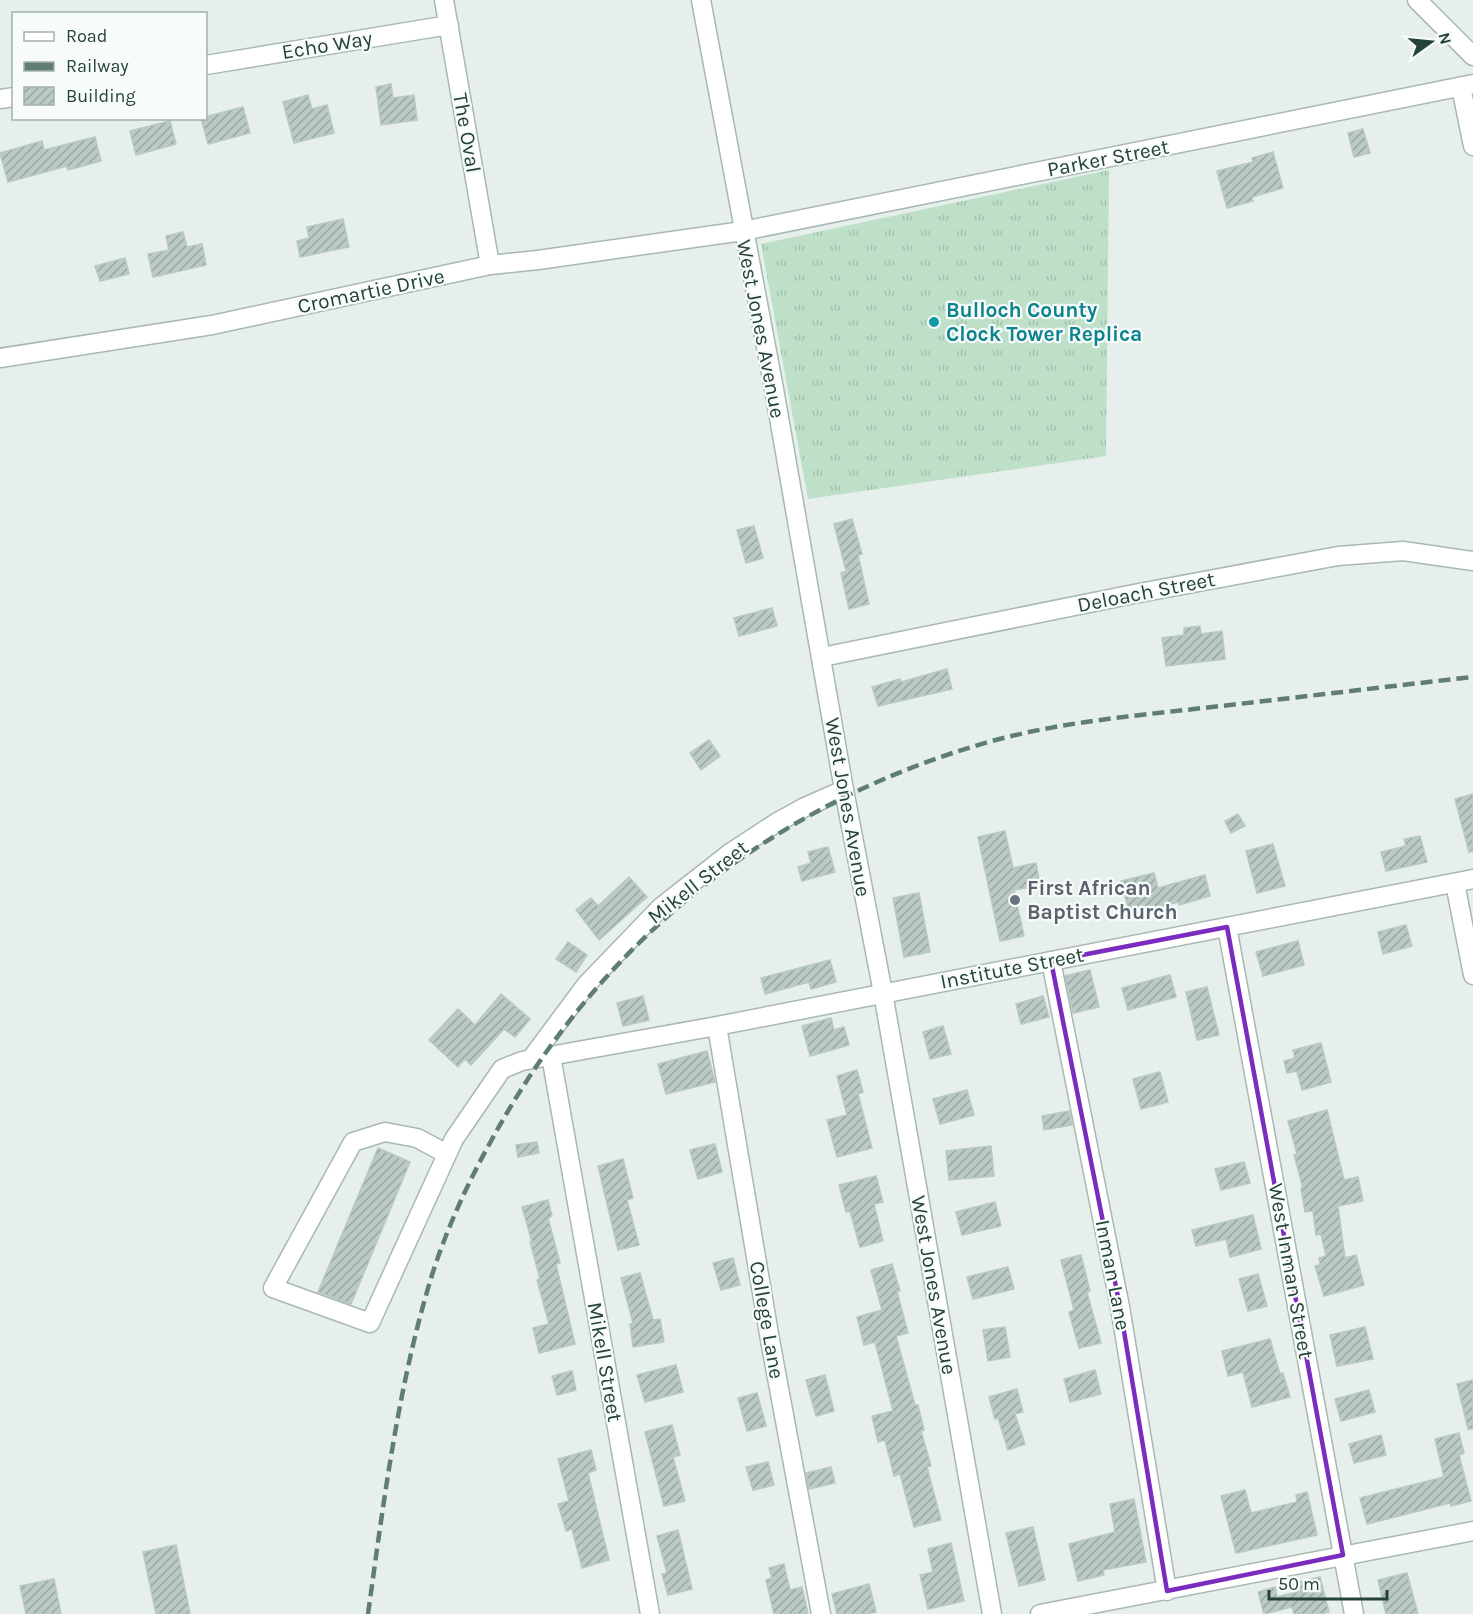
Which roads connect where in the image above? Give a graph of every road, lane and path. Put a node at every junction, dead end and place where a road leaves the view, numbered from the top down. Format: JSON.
{"nodes":[{"id":1,"x":444,"y":0,"type":"edge"},
{"id":2,"x":701,"y":0,"type":"edge"},
{"id":3,"x":1417,"y":0,"type":"edge"},
{"id":4,"x":449,"y":25,"type":"junction"},
{"id":5,"x":1473,"y":56,"type":"edge"},
{"id":6,"x":207,"y":65,"type":"edge"},
{"id":7,"x":1467,"y":86,"type":"edge"},
{"id":8,"x":1473,"y":146,"type":"edge"},
{"id":9,"x":743,"y":231,"type":"junction"},
{"id":10,"x":490,"y":265,"type":"junction"},
{"id":11,"x":0,"y":358,"type":"edge"},
{"id":12,"x":1473,"y":561,"type":"edge"},
{"id":13,"x":822,"y":657,"type":"junction"},
{"id":14,"x":844,"y":790,"type":"junction"},
{"id":15,"x":1473,"y":879,"type":"edge"},
{"id":16,"x":1455,"y":883,"type":"junction"},
{"id":17,"x":1227,"y":927,"type":"junction"},
{"id":18,"x":1051,"y":961,"type":"junction"},
{"id":19,"x":1473,"y":975,"type":"edge"},
{"id":20,"x":883,"y":993,"type":"junction"},
{"id":21,"x":717,"y":1026,"type":"junction"},
{"id":22,"x":551,"y":1056,"type":"junction"},
{"id":23,"x":531,"y":1059,"type":"junction"},
{"id":24,"x":447,"y":1154,"type":"junction"},
{"id":25,"x":1473,"y":1530,"type":"edge"},
{"id":26,"x":1343,"y":1555,"type":"junction"},
{"id":27,"x":1167,"y":1591,"type":"junction"},
{"id":28,"x":650,"y":1614,"type":"edge"},
{"id":29,"x":821,"y":1614,"type":"edge"},
{"id":30,"x":992,"y":1614,"type":"edge"},
{"id":31,"x":1040,"y":1614,"type":"edge"},
{"id":32,"x":1354,"y":1614,"type":"edge"}],
"edges":[{"from":1,"to":4,"type":"street","name":"The Oval"},
{"from":2,"to":9,"type":"street","name":"West Jones Avenue"},
{"from":3,"to":5,"type":"street"},
{"from":4,"to":6,"type":"street","name":"Echo Way"},
{"from":4,"to":10,"type":"street","name":"The Oval"},
{"from":7,"to":8,"type":"street"},
{"from":7,"to":9,"type":"street","name":"Parker Street"},
{"from":9,"to":10,"type":"street","name":"Cromartie Drive"},
{"from":9,"to":13,"type":"street","name":"West Jones Avenue"},
{"from":10,"to":11,"type":"street","name":"Cromartie Drive"},
{"from":12,"to":13,"type":"street","name":"Deloach Street"},
{"from":13,"to":14,"type":"street","name":"West Jones Avenue"},
{"from":14,"to":20,"type":"street","name":"West Jones Avenue"},
{"from":14,"to":23,"type":"street","name":"Mikell Street"},
{"from":15,"to":16,"type":"street","name":"Institute Street"},
{"from":16,"to":17,"type":"street","name":"Institute Street"},
{"from":16,"to":19,"type":"street"},
{"from":17,"to":18,"type":"street","name":"Institute Street"},
{"from":17,"to":26,"type":"street","name":"West Inman Street"},
{"from":18,"to":20,"type":"street","name":"Institute Street"},
{"from":18,"to":27,"type":"street","name":"Inman Lane"},
{"from":20,"to":21,"type":"street","name":"Institute Street"},
{"from":20,"to":30,"type":"street","name":"West Jones Avenue"},
{"from":21,"to":22,"type":"street","name":"Institute Street"},
{"from":21,"to":29,"type":"street","name":"College Lane"},
{"from":22,"to":23,"type":"street","name":"Institute Street"},
{"from":22,"to":28,"type":"street","name":"Mikell Street"},
{"from":23,"to":24,"type":"street","name":"Institute Street"},
{"from":24,"to":24,"type":"street","name":"Institute Street"},
{"from":25,"to":26,"type":"street"},
{"from":26,"to":27,"type":"street"},
{"from":26,"to":32,"type":"street","name":"West Inman Street"},
{"from":27,"to":31,"type":"street"}]}
